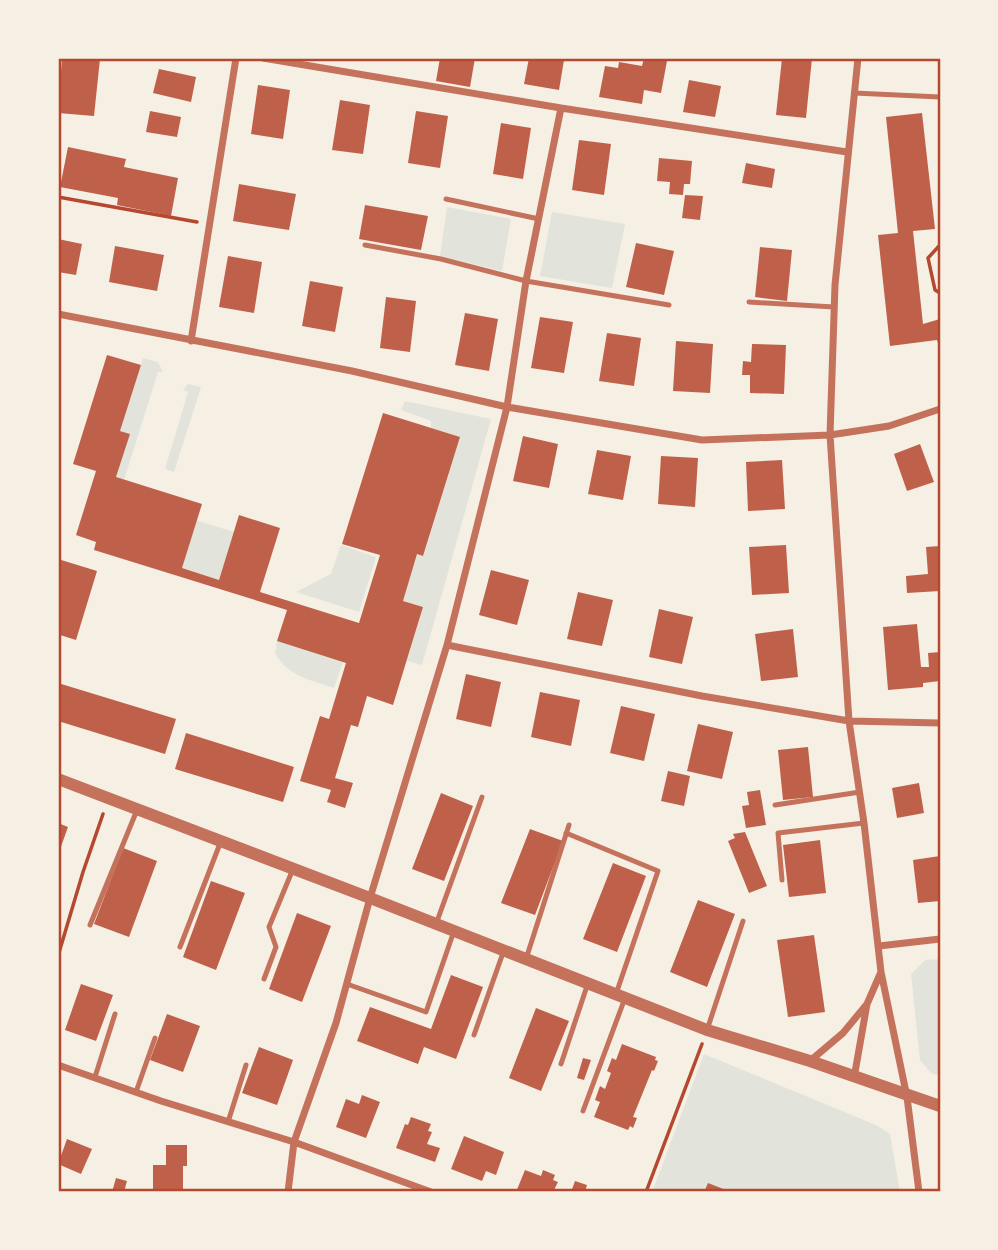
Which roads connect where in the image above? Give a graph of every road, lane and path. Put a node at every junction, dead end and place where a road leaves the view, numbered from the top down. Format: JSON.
{"nodes":[{"id":1,"x":236,"y":58,"type":"edge"},
{"id":2,"x":263,"y":58,"type":"edge"},
{"id":3,"x":858,"y":58,"type":"edge"},
{"id":4,"x":854,"y":93,"type":"junction"},
{"id":5,"x":940,"y":97,"type":"edge"},
{"id":6,"x":561,"y":108,"type":"junction"},
{"id":7,"x":847,"y":152,"type":"junction"},
{"id":8,"x":58,"y":197,"type":"edge"},
{"id":9,"x":446,"y":199,"type":"dead end"},
{"id":10,"x":539,"y":219,"type":"junction"},
{"id":11,"x":210,"y":224,"type":"junction"},
{"id":12,"x":365,"y":245,"type":"dead end"},
{"id":13,"x":940,"y":245,"type":"edge"},
{"id":14,"x":526,"y":281,"type":"junction"},
{"id":15,"x":940,"y":293,"type":"edge"},
{"id":16,"x":749,"y":302,"type":"dead end"},
{"id":17,"x":669,"y":305,"type":"dead end"},
{"id":18,"x":834,"y":307,"type":"junction"},
{"id":19,"x":58,"y":314,"type":"edge"},
{"id":20,"x":191,"y":341,"type":"junction"},
{"id":21,"x":507,"y":407,"type":"junction"},
{"id":22,"x":940,"y":409,"type":"edge"},
{"id":23,"x":830,"y":435,"type":"junction"},
{"id":24,"x":447,"y":645,"type":"junction"},
{"id":25,"x":849,"y":721,"type":"junction"},
{"id":26,"x":940,"y":723,"type":"edge"},
{"id":27,"x":58,"y":779,"type":"edge"},
{"id":28,"x":860,"y":792,"type":"junction"},
{"id":29,"x":482,"y":797,"type":"dead end"},
{"id":30,"x":108,"y":799,"type":"junction"},
{"id":31,"x":775,"y":805,"type":"dead end"},
{"id":32,"x":137,"y":810,"type":"junction"},
{"id":33,"x":864,"y":823,"type":"junction"},
{"id":34,"x":569,"y":825,"type":"dead end"},
{"id":35,"x":566,"y":833,"type":"junction"},
{"id":36,"x":221,"y":841,"type":"junction"},
{"id":37,"x":293,"y":869,"type":"junction"},
{"id":38,"x":782,"y":880,"type":"dead end"},
{"id":39,"x":370,"y":898,"type":"junction"},
{"id":40,"x":743,"y":921,"type":"dead end"},
{"id":41,"x":436,"y":924,"type":"junction"},
{"id":42,"x":90,"y":925,"type":"dead end"},
{"id":43,"x":454,"y":931,"type":"junction"},
{"id":44,"x":940,"y":939,"type":"edge"},
{"id":45,"x":879,"y":946,"type":"junction"},
{"id":46,"x":180,"y":947,"type":"dead end"},
{"id":47,"x":504,"y":950,"type":"junction"},
{"id":48,"x":58,"y":957,"type":"edge"},
{"id":49,"x":526,"y":959,"type":"junction"},
{"id":50,"x":881,"y":972,"type":"junction"},
{"id":51,"x":264,"y":979,"type":"dead end"},
{"id":52,"x":588,"y":983,"type":"junction"},
{"id":53,"x":347,"y":984,"type":"junction"},
{"id":54,"x":620,"y":996,"type":"junction"},
{"id":55,"x":867,"y":1004,"type":"junction"},
{"id":56,"x":114,"y":1014,"type":"dead end"},
{"id":57,"x":707,"y":1030,"type":"junction"},
{"id":58,"x":474,"y":1035,"type":"dead end"},
{"id":59,"x":155,"y":1038,"type":"dead end"},
{"id":60,"x":810,"y":1061,"type":"junction"},
{"id":61,"x":561,"y":1064,"type":"dead end"},
{"id":62,"x":58,"y":1065,"type":"edge"},
{"id":63,"x":246,"y":1065,"type":"dead end"},
{"id":64,"x":95,"y":1077,"type":"junction"},
{"id":65,"x":854,"y":1078,"type":"junction"},
{"id":66,"x":136,"y":1092,"type":"junction"},
{"id":67,"x":907,"y":1097,"type":"junction"},
{"id":68,"x":940,"y":1106,"type":"edge"},
{"id":69,"x":583,"y":1111,"type":"dead end"},
{"id":70,"x":229,"y":1122,"type":"junction"},
{"id":71,"x":294,"y":1142,"type":"junction"},
{"id":72,"x":288,"y":1192,"type":"edge"},
{"id":73,"x":431,"y":1192,"type":"edge"},
{"id":74,"x":646,"y":1192,"type":"edge"},
{"id":75,"x":919,"y":1192,"type":"edge"}],
"edges":[{"from":1,"to":11,"type":"street"},
{"from":2,"to":6,"type":"street"},
{"from":3,"to":4,"type":"street"},
{"from":4,"to":5,"type":"lane"},
{"from":4,"to":7,"type":"street"},
{"from":6,"to":7,"type":"street"},
{"from":6,"to":10,"type":"street"},
{"from":7,"to":18,"type":"street"},
{"from":8,"to":11,"type":"path"},
{"from":9,"to":10,"type":"lane"},
{"from":10,"to":14,"type":"street"},
{"from":11,"to":20,"type":"street"},
{"from":12,"to":14,"type":"lane"},
{"from":13,"to":15,"type":"path"},
{"from":14,"to":17,"type":"lane"},
{"from":14,"to":21,"type":"street"},
{"from":16,"to":18,"type":"lane"},
{"from":18,"to":23,"type":"street"},
{"from":19,"to":20,"type":"street"},
{"from":20,"to":21,"type":"street"},
{"from":21,"to":23,"type":"street"},
{"from":21,"to":24,"type":"street"},
{"from":22,"to":23,"type":"street"},
{"from":23,"to":25,"type":"street"},
{"from":24,"to":25,"type":"street"},
{"from":24,"to":39,"type":"street"},
{"from":25,"to":26,"type":"street"},
{"from":25,"to":28,"type":"street"},
{"from":27,"to":30,"type":"street"},
{"from":28,"to":31,"type":"lane"},
{"from":28,"to":33,"type":"street"},
{"from":29,"to":41,"type":"lane"},
{"from":30,"to":32,"type":"street"},
{"from":30,"to":48,"type":"path"},
{"from":32,"to":36,"type":"street"},
{"from":32,"to":42,"type":"lane"},
{"from":33,"to":38,"type":"lane"},
{"from":33,"to":45,"type":"street"},
{"from":34,"to":35,"type":"lane"},
{"from":35,"to":49,"type":"lane"},
{"from":35,"to":54,"type":"lane"},
{"from":36,"to":37,"type":"street"},
{"from":36,"to":46,"type":"lane"},
{"from":37,"to":39,"type":"street"},
{"from":37,"to":51,"type":"lane"},
{"from":39,"to":41,"type":"street"},
{"from":39,"to":53,"type":"street"},
{"from":40,"to":57,"type":"lane"},
{"from":41,"to":43,"type":"street"},
{"from":43,"to":47,"type":"street"},
{"from":43,"to":53,"type":"lane"},
{"from":44,"to":45,"type":"street"},
{"from":45,"to":50,"type":"street"},
{"from":47,"to":49,"type":"street"},
{"from":47,"to":58,"type":"lane"},
{"from":49,"to":52,"type":"street"},
{"from":50,"to":55,"type":"street"},
{"from":50,"to":67,"type":"street"},
{"from":52,"to":54,"type":"street"},
{"from":52,"to":61,"type":"lane"},
{"from":53,"to":71,"type":"street"},
{"from":54,"to":57,"type":"street"},
{"from":54,"to":69,"type":"lane"},
{"from":55,"to":60,"type":"street"},
{"from":55,"to":65,"type":"street"},
{"from":56,"to":64,"type":"lane"},
{"from":57,"to":60,"type":"street"},
{"from":57,"to":74,"type":"path"},
{"from":59,"to":66,"type":"lane"},
{"from":60,"to":65,"type":"street"},
{"from":62,"to":64,"type":"street"},
{"from":63,"to":70,"type":"lane"},
{"from":64,"to":66,"type":"street"},
{"from":65,"to":67,"type":"street"},
{"from":66,"to":70,"type":"street"},
{"from":67,"to":68,"type":"street"},
{"from":67,"to":75,"type":"street"},
{"from":70,"to":71,"type":"street"},
{"from":71,"to":72,"type":"street"},
{"from":71,"to":73,"type":"street"}]}
